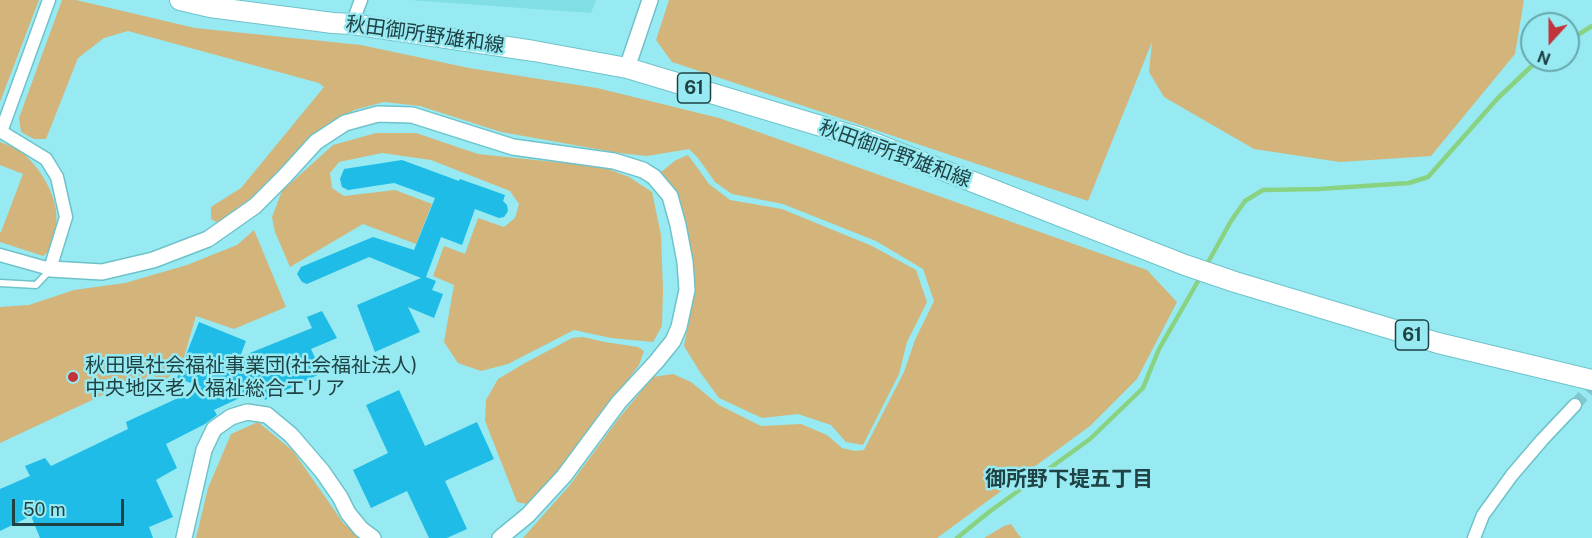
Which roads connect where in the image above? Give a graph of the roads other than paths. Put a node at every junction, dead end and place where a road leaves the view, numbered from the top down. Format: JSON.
{"nodes":[{"id":1,"x":49,"y":0,"type":"edge"},
{"id":2,"x":180,"y":0,"type":"edge"},
{"id":3,"x":361,"y":0,"type":"edge"},
{"id":4,"x":650,"y":0,"type":"edge"},
{"id":5,"x":352,"y":24,"type":"junction"},
{"id":6,"x":627,"y":68,"type":"junction"},
{"id":7,"x":1,"y":131,"type":"edge"},
{"id":8,"x":0,"y":255,"type":"edge"},
{"id":9,"x":50,"y":269,"type":"junction"},
{"id":10,"x":0,"y":283,"type":"edge"},
{"id":11,"x":1592,"y":380,"type":"edge"},
{"id":12,"x":1575,"y":405,"type":"tunnel mouth"},
{"id":13,"x":184,"y":538,"type":"edge"},
{"id":14,"x":373,"y":538,"type":"edge"},
{"id":15,"x":500,"y":538,"type":"edge"},
{"id":16,"x":1474,"y":538,"type":"edge"}],
"edges":[{"from":1,"to":7,"type":"street"},
{"from":2,"to":5,"type":"main road","name":"秋田御所野雄和線","number":"61"},
{"from":3,"to":5,"type":"street"},
{"from":4,"to":6,"type":"street"},
{"from":5,"to":6,"type":"main road","name":"秋田御所野雄和線","number":"61"},
{"from":6,"to":11,"type":"main road","name":"秋田御所野雄和線","number":"61"},
{"from":7,"to":9,"type":"street"},
{"from":8,"to":9,"type":"street"},
{"from":9,"to":10,"type":"lane"},
{"from":9,"to":15,"type":"street"},
{"from":12,"to":16,"type":"street"},
{"from":13,"to":14,"type":"street"}]}
